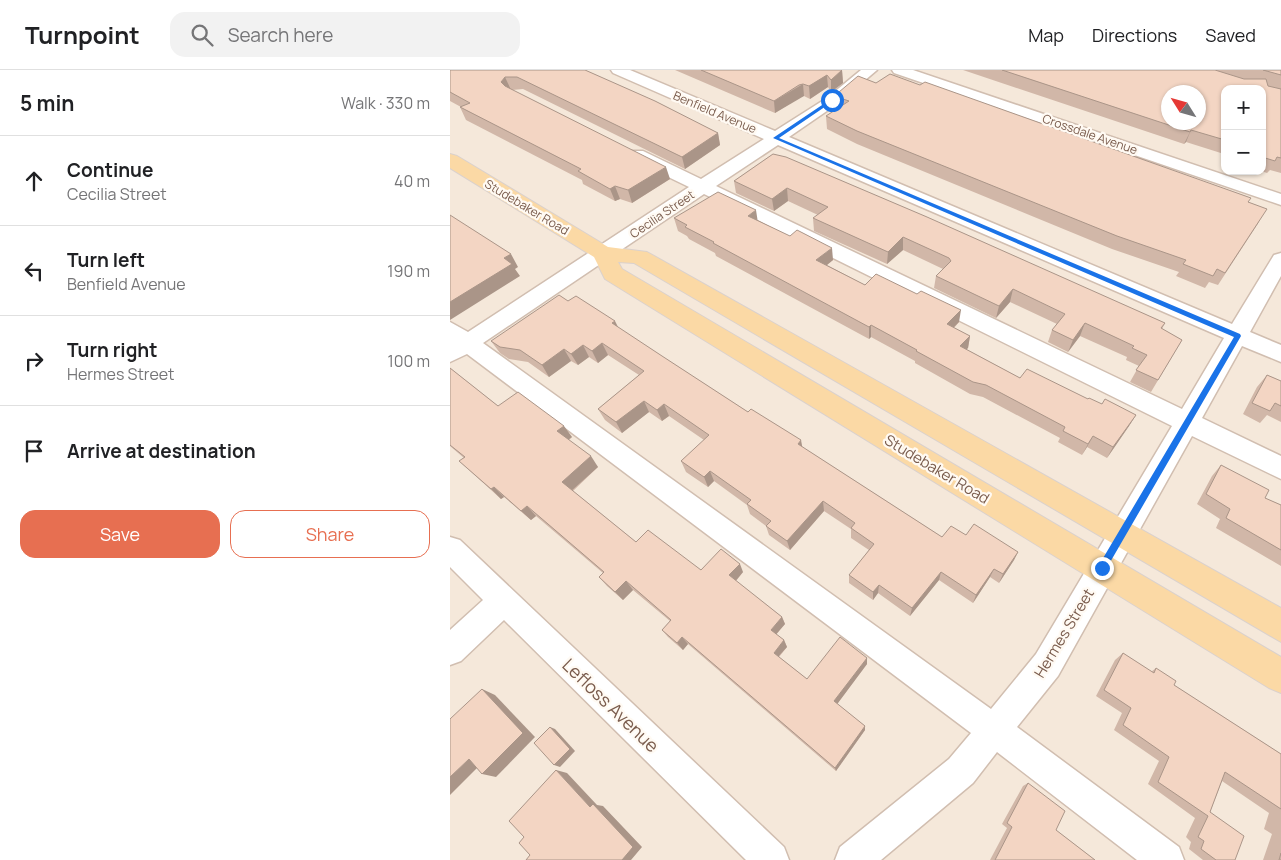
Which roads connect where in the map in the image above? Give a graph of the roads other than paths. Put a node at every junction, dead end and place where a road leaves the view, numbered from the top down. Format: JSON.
{"nodes":[{"id":1,"x":618,"y":70,"type":"edge"},
{"id":2,"x":870,"y":70,"type":"edge"},
{"id":3,"x":899,"y":70,"type":"edge"},
{"id":4,"x":776,"y":138,"type":"junction"},
{"id":5,"x":622,"y":147,"type":"edge"},
{"id":6,"x":450,"y":160,"type":"edge"},
{"id":7,"x":702,"y":186,"type":"junction"},
{"id":8,"x":1281,"y":200,"type":"edge"},
{"id":9,"x":603,"y":253,"type":"junction"},
{"id":10,"x":1281,"y":259,"type":"edge"},
{"id":11,"x":1238,"y":336,"type":"junction"},
{"id":12,"x":456,"y":342,"type":"edge"},
{"id":13,"x":1281,"y":354,"type":"edge"},
{"id":14,"x":1187,"y":422,"type":"junction"},
{"id":15,"x":1281,"y":468,"type":"edge"},
{"id":16,"x":1122,"y":534,"type":"junction"},
{"id":17,"x":450,"y":549,"type":"edge"},
{"id":18,"x":1102,"y":568,"type":"junction"},
{"id":19,"x":504,"y":601,"type":"junction"},
{"id":20,"x":1281,"y":626,"type":"edge"},
{"id":21,"x":450,"y":650,"type":"edge"},
{"id":22,"x":1281,"y":676,"type":"edge"},
{"id":23,"x":995,"y":731,"type":"junction"},
{"id":24,"x":771,"y":860,"type":"edge"},
{"id":25,"x":853,"y":860,"type":"edge"},
{"id":26,"x":1166,"y":860,"type":"edge"}],
"edges":[{"from":1,"to":4,"type":"street","name":"Benfield Avenue"},
{"from":2,"to":4,"type":"street","name":"Cecilia Street"},
{"from":3,"to":8,"type":"street","name":"Crossdale Avenue"},
{"from":4,"to":7,"type":"street","name":"Cecilia Street"},
{"from":4,"to":11,"type":"street","name":"Benfield Avenue"},
{"from":5,"to":7,"type":"street"},
{"from":6,"to":9,"type":"main road","name":"Studebaker Road"},
{"from":7,"to":9,"type":"street","name":"Cecilia Street"},
{"from":7,"to":14,"type":"street"},
{"from":9,"to":12,"type":"street","name":"Cecilia Street"},
{"from":9,"to":16,"type":"main road","name":"Studebaker Road"},
{"from":9,"to":18,"type":"main road","name":"Studebaker Road"},
{"from":10,"to":11,"type":"street","name":"Hermes Street"},
{"from":11,"to":13,"type":"street","name":"Benfield Avenue"},
{"from":11,"to":14,"type":"street","name":"Hermes Street"},
{"from":12,"to":23,"type":"street"},
{"from":14,"to":15,"type":"street"},
{"from":14,"to":16,"type":"street","name":"Hermes Street"},
{"from":16,"to":18,"type":"street","name":"Hermes Street"},
{"from":16,"to":20,"type":"main road","name":"Studebaker Road"},
{"from":17,"to":19,"type":"street","name":"Lefloss Avenue"},
{"from":18,"to":22,"type":"main road","name":"Studebaker Road"},
{"from":18,"to":23,"type":"street","name":"Hermes Street"},
{"from":19,"to":21,"type":"street"},
{"from":19,"to":24,"type":"street","name":"Lefloss Avenue"},
{"from":23,"to":25,"type":"street","name":"Hermes Street"},
{"from":23,"to":26,"type":"street"}]}
